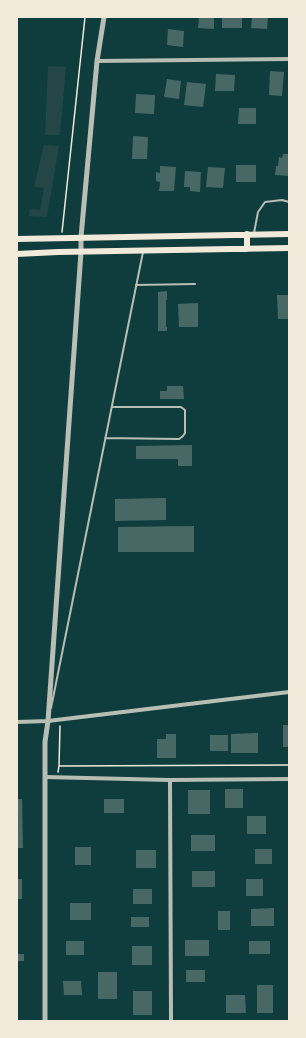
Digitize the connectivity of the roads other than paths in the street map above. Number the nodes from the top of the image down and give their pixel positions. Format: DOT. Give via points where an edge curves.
graph roads {
  1 [pos="104,17"];
  2 [pos="289,59"];
  3 [pos="97,61"];
  4 [pos="289,202"];
  5 [pos="250,234"];
  6 [pos="289,234"];
  7 [pos="81,237"];
  8 [pos="17,239"];
  9 [pos="289,248"];
  10 [pos="247,249"];
  11 [pos="143,251"];
  12 [pos="80,252"];
  13 [pos="17,254"];
  14 [pos="196,284"];
  15 [pos="136,285"];
  16 [pos="112,407"];
  17 [pos="105,438"];
  18 [pos="289,692"];
  19 [pos="48,721"];
  20 [pos="17,722"];
  21 [pos="45,777"];
  22 [pos="289,779"];
  23 [pos="170,780"];
  24 [pos="45,1021"];
  25 [pos="171,1021"];
  1 -- 3 [label="street"];
  2 -- 3 [label="street"];
  3 -- 7 [label="street"];
  4 -- 5 [label="lane" via="264,202"];
  5 -- 6 [label="main road"];
  5 -- 7 [label="main road"];
  5 -- 10 [label="main road"];
  7 -- 8 [label="main road"];
  7 -- 12 [label="street"];
  9 -- 10 [label="main road"];
  10 -- 11 [label="main road"];
  11 -- 12 [label="main road"];
  11 -- 15 [label="lane"];
  12 -- 13 [label="main road"];
  12 -- 19 [label="street"];
  14 -- 15 [label="lane"];
  15 -- 16 [label="lane"];
  16 -- 17 [label="lane"];
  16 -- 17 [label="lane" via="181,407 185,410 185,433 179,439"];
  17 -- 19 [label="lane"];
  18 -- 19 [label="street"];
  19 -- 20 [label="street"];
  19 -- 21 [label="street"];
  21 -- 23 [label="street"];
  21 -- 24 [label="street"];
  22 -- 23 [label="street"];
  23 -- 25 [label="street"];
}
